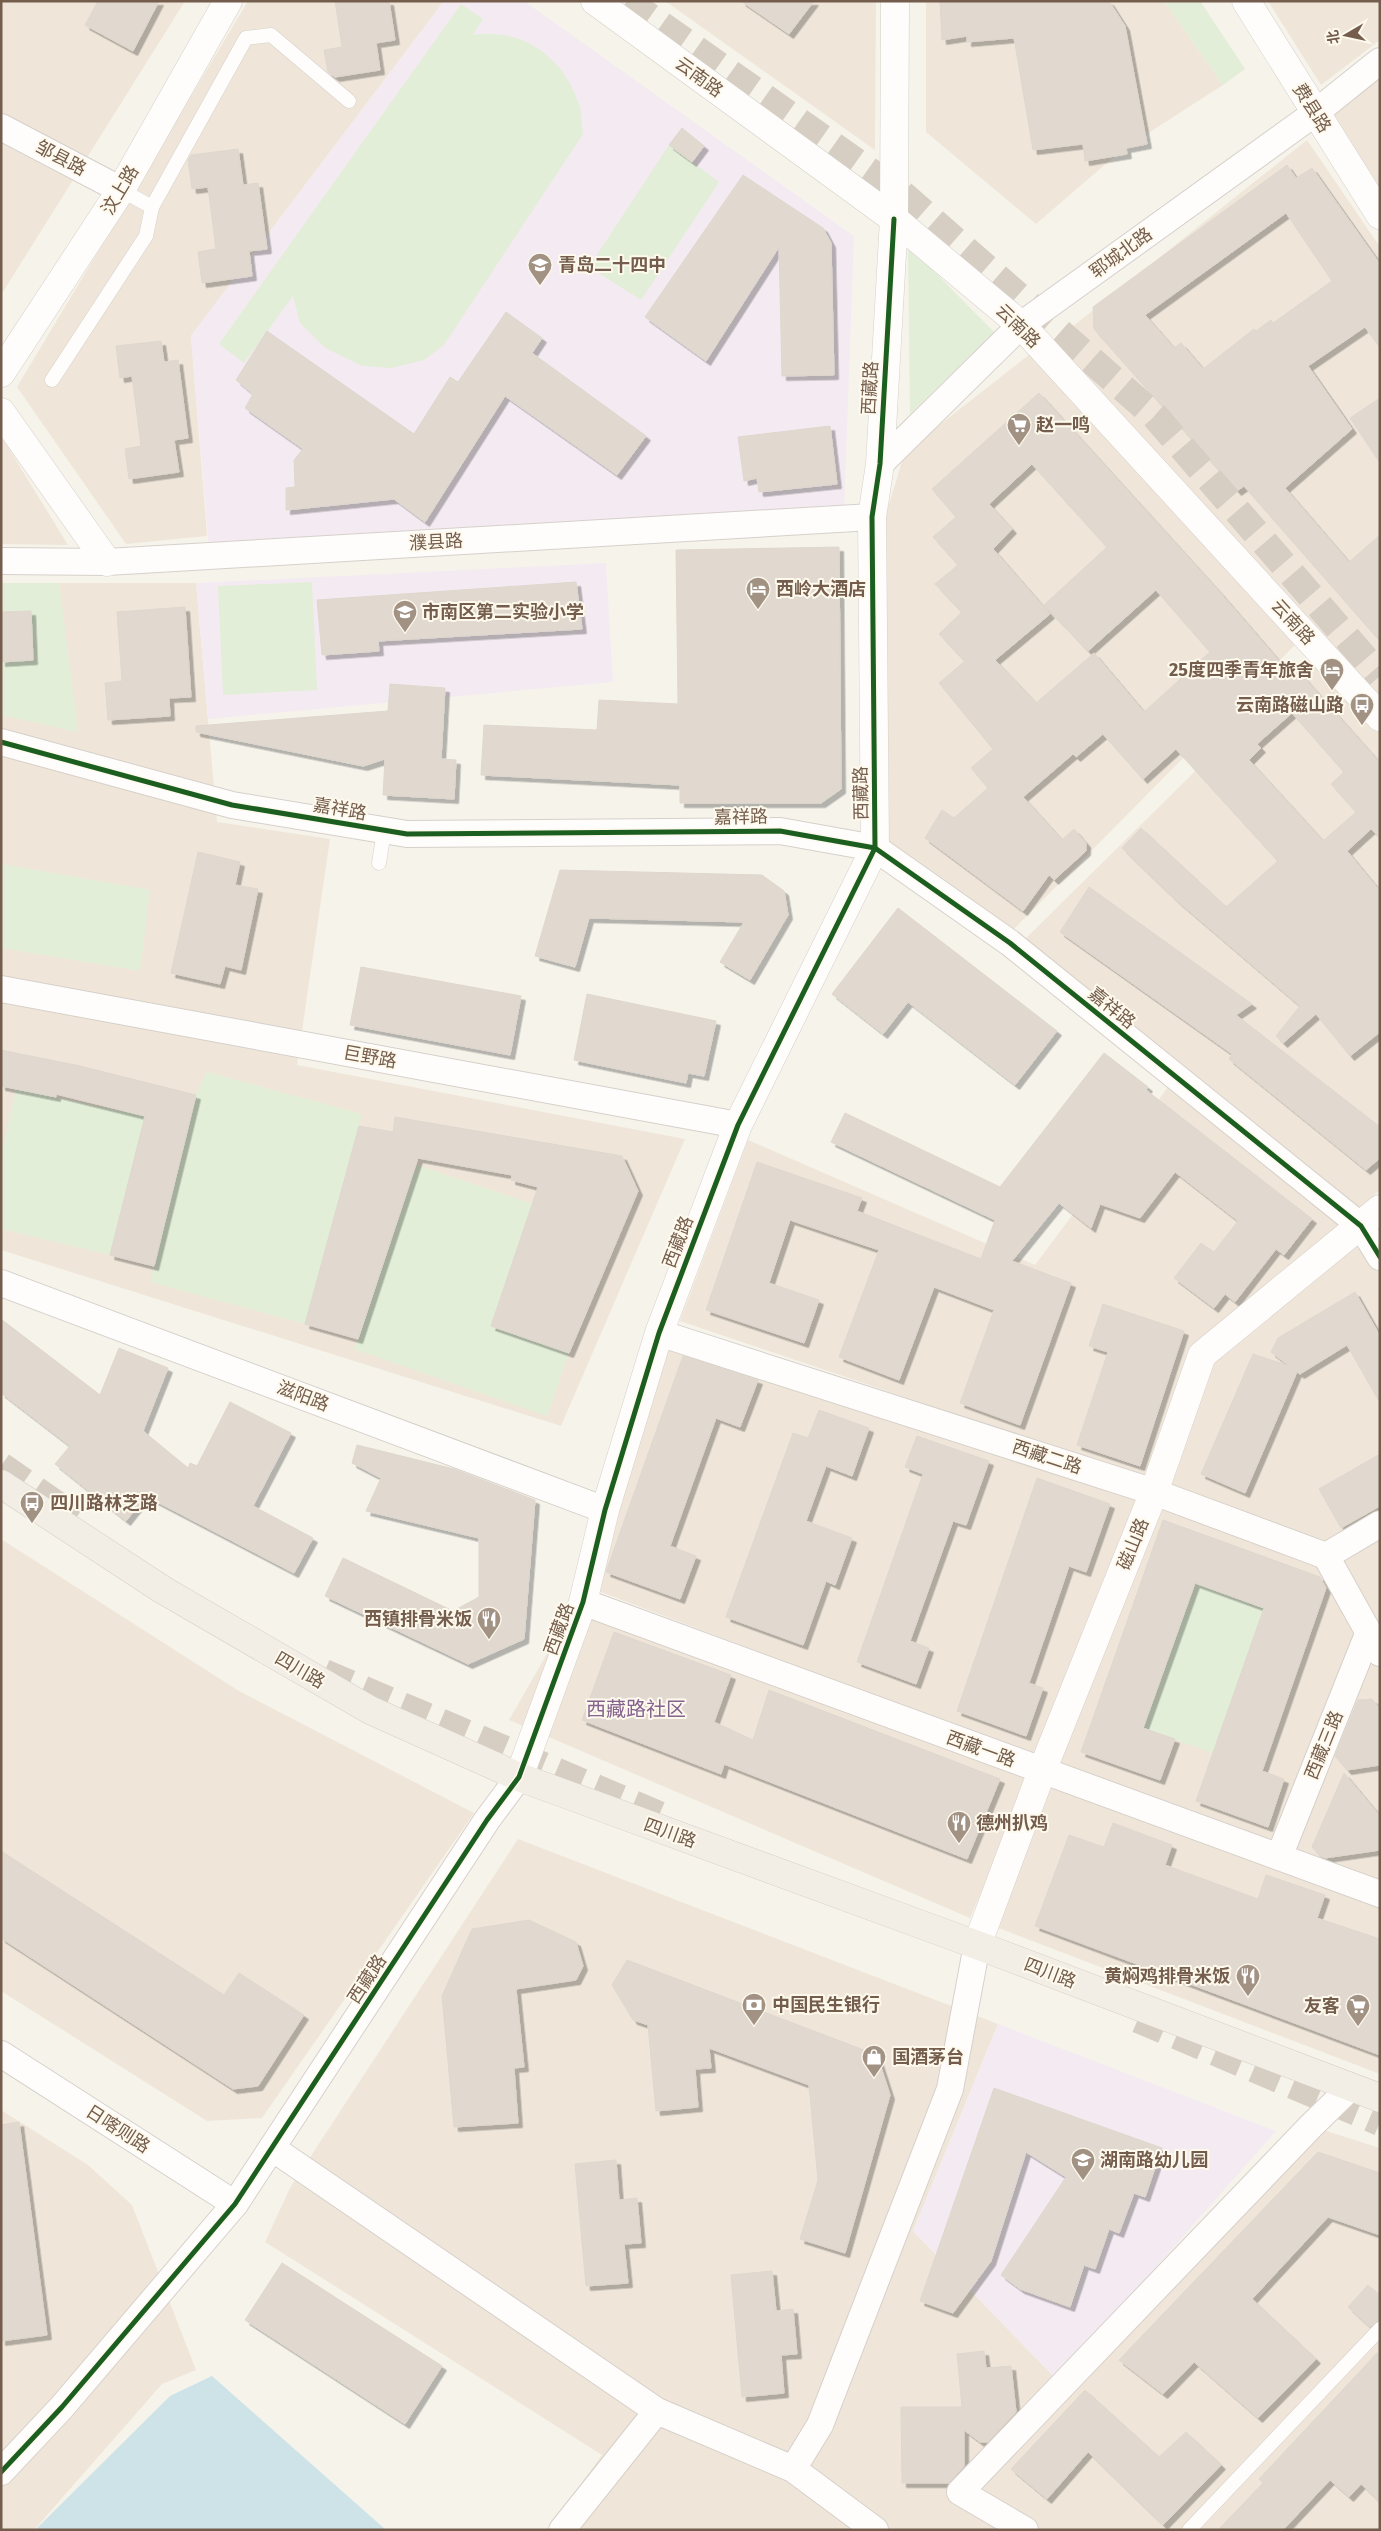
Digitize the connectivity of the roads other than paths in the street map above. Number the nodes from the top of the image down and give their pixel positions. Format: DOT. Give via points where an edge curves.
graph roads {
  1 [pos="228,1"];
  2 [pos="595,1"];
  3 [pos="895,1"];
  4 [pos="1246,1"];
  5 [pos="1380,61"];
  6 [pos="350,101"];
  7 [pos="1315,113"];
  8 [pos="1,127"];
  9 [pos="121,190"];
  10 [pos="152,207"];
  11 [pos="1380,215"];
  12 [pos="894,218"];
  13 [pos="1020,326"];
  14 [pos="1,373"];
  15 [pos="52,380"];
  16 [pos="1,412"];
  17 [pos="880,464"];
  18 [pos="872,517"];
  19 [pos="1,561"];
  20 [pos="108,562"];
  21 [pos="1380,717"];
  22 [pos="1,742"];
  23 [pos="384,831"];
  24 [pos="876,848"];
  25 [pos="379,862"];
  26 [pos="1,989"];
  27 [pos="738,1125"];
  28 [pos="1370,1217"];
  29 [pos="1380,1257"];
  30 [pos="1,1283"];
  31 [pos="659,1333"];
  32 [pos="1,1484"];
  33 [pos="1154,1492"];
  34 [pos="605,1510"];
  35 [pos="1380,1524"];
  36 [pos="1326,1556"];
  37 [pos="583,1602"];
  38 [pos="1374,1643"];
  39 [pos="1042,1771"];
  40 [pos="519,1777"];
  41 [pos="1279,1857"];
  42 [pos="1380,1894"];
  43 [pos="977,1945"];
  44 [pos="1,2054"];
  45 [pos="1351,2087"];
  46 [pos="1380,2098"];
  47 [pos="272,2148"];
  48 [pos="235,2204"];
  49 [pos="1380,2329"];
  50 [pos="657,2411"];
  51 [pos="792,2469"];
  52 [pos="1,2472"];
  53 [pos="562,2530"];
  54 [pos="875,2530"];
  55 [pos="1025,2530"];
  56 [pos="1189,2530"];
  1 -- 9 [label="street, 汶上路"];
  2 -- 12 [label="street, 云南路"];
  3 -- 12 [label="street, 西藏路"];
  4 -- 7 [label="street, 费县路"];
  5 -- 7 [label="street, 郓城北路"];
  6 -- 10 [label="lane" via="270,35 246,38"];
  7 -- 11 [label="street, 费县路"];
  7 -- 13 [label="street, 郓城北路"];
  8 -- 9 [label="street, 邹县路"];
  9 -- 10 [label="lane"];
  9 -- 14 [label="street, 汶上路"];
  10 -- 15 [label="lane" via="146,236"];
  12 -- 13 [label="street, 云南路"];
  12 -- 17 [label="street, 西藏路"];
  13 -- 17 [label="street, 郓城北路"];
  13 -- 21 [label="street, 云南路"];
  16 -- 20 [label="street"];
  17 -- 18 [label="street, 西藏路"];
  18 -- 20 [label="street, 濮县路"];
  18 -- 24 [label="street, 西藏路"];
  19 -- 20 [label="street, 濮县路"];
  22 -- 23 [label="street, 嘉祥路" via="232,805"];
  23 -- 24 [label="street, 嘉祥路" via="407,834 780,831"];
  23 -- 25 [label="lane"];
  24 -- 27 [label="street, 西藏路"];
  24 -- 28 [label="street, 嘉祥路" via="1010,943"];
  26 -- 27 [label="street, 巨野路"];
  27 -- 31 [label="street, 西藏路"];
  28 -- 29 [label="street, 嘉祥路"];
  28 -- 33 [label="street, 磁山路" via="1202,1355"];
  30 -- 34 [label="street, 滋阳路"];
  31 -- 33 [label="street, 西藏二路"];
  31 -- 34 [label="street, 西藏路"];
  32 -- 40 [label="main road, 四川路" via="163,1590 370,1710"];
  33 -- 36 [label="street, 西藏二路"];
  33 -- 39 [label="street, 磁山路"];
  34 -- 37 [label="street, 西藏路"];
  35 -- 36 [label="street"];
  36 -- 38 [label="street"];
  37 -- 39 [label="street, 西藏一路"];
  37 -- 40 [label="street, 西藏路"];
  38 -- 41 [label="street, 西藏三路"];
  39 -- 41 [label="street, 西藏一路"];
  39 -- 43 [label="street, 磁山路"];
  40 -- 43 [label="main road, 四川路"];
  40 -- 47 [label="street, 西藏路" via="487,1820"];
  41 -- 42 [label="street, 西藏一路"];
  43 -- 45 [label="main road, 四川路"];
  43 -- 51 [label="street" via="950,2090 820,2425"];
  44 -- 48 [label="street, 日喀则路"];
  45 -- 46 [label="main road, 四川路"];
  45 -- 55 [label="street" via="960,2492"];
  47 -- 48 [label="street, 西藏路"];
  47 -- 50 [label="street"];
  48 -- 52 [label="street, 西藏路" via="62,2407"];
  49 -- 56 [label="lane"];
  50 -- 51 [label="street"];
  50 -- 53 [label="street"];
  51 -- 54 [label="street"];
}
